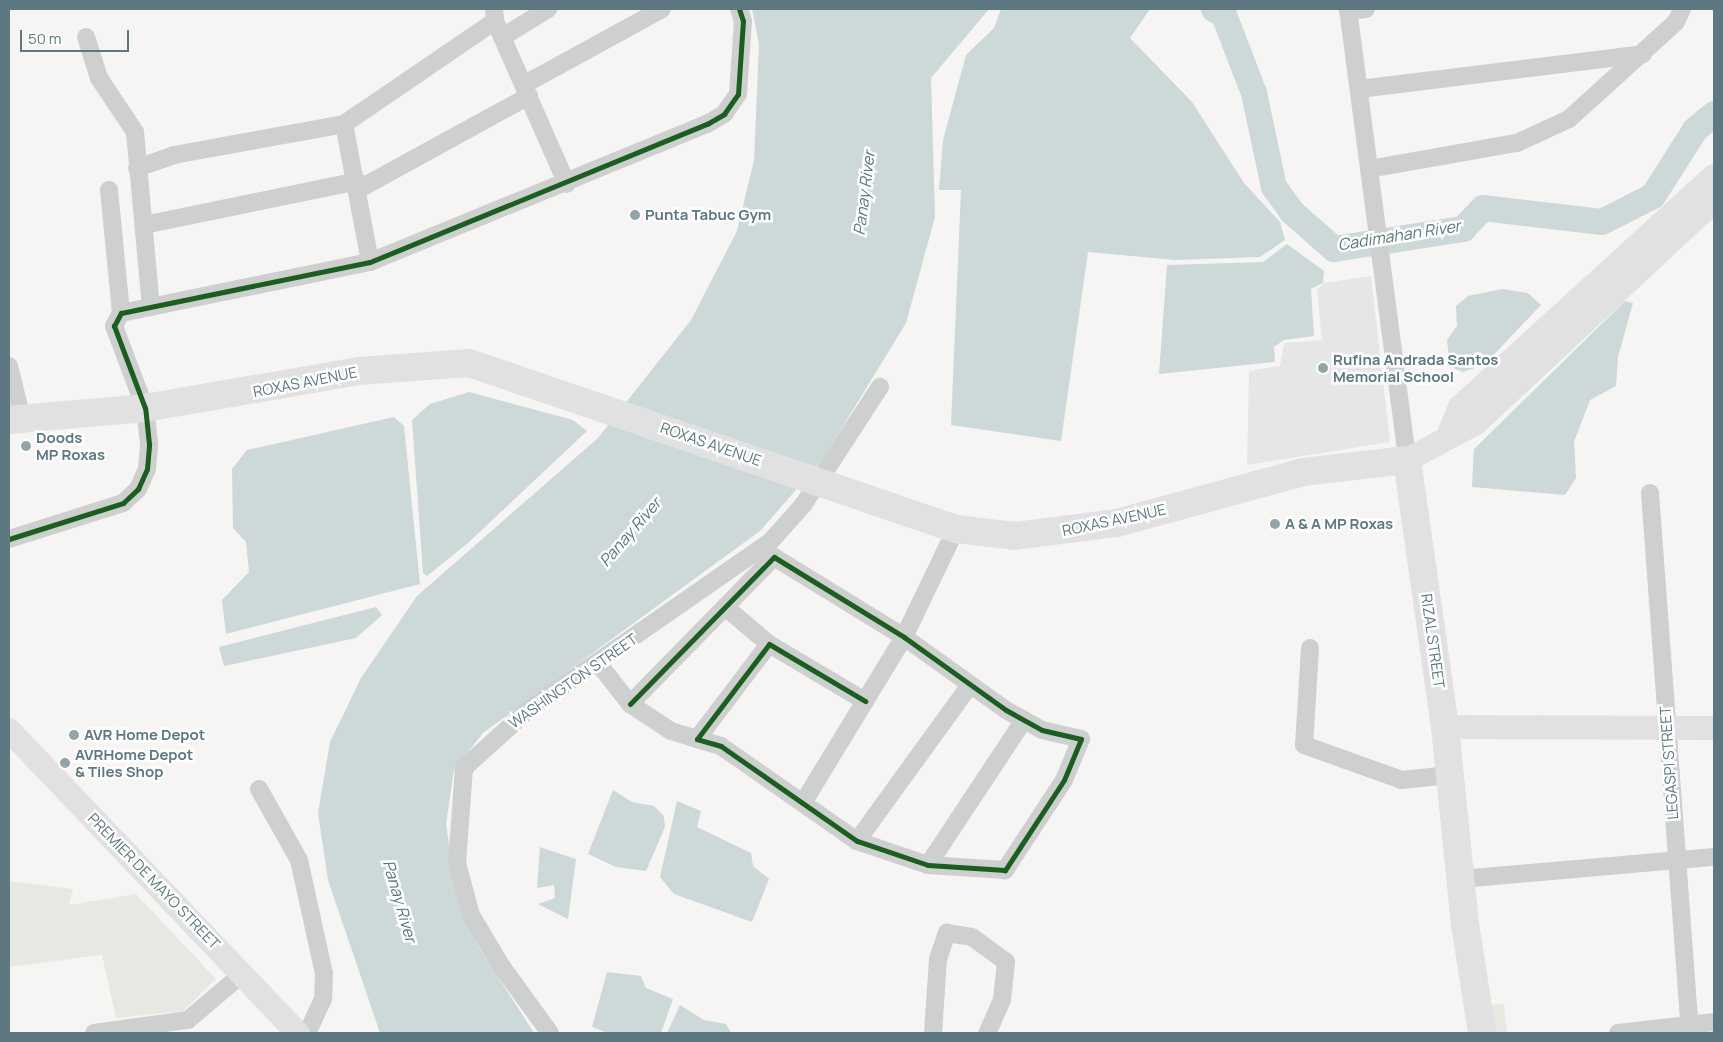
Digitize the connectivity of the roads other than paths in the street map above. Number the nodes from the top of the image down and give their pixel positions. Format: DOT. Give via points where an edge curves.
graph roads {
  1 [pos="548,9"];
  2 [pos="662,9"];
  3 [pos="739,9"];
  4 [pos="1366,9"];
  5 [pos="1682,9"];
  6 [pos="1348,10"];
  7 [pos="498,22"];
  8 [pos="86,36"];
  9 [pos="1643,54"];
  10 [pos="1359,89"];
  11 [pos="527,90"];
  12 [pos="344,124"];
  13 [pos="137,168"];
  14 [pos="1369,169"];
  15 [pos="1714,176"];
  16 [pos="567,184"];
  17 [pos="358,185"];
  18 [pos="109,190"];
  19 [pos="1714,201"];
  20 [pos="144,225"];
  21 [pos="370,262"];
  22 [pos="151,307"];
  23 [pos="121,314"];
  24 [pos="9,366"];
  25 [pos="880,387"];
  26 [pos="145,408"];
  27 [pos="15,420"];
  28 [pos="1450,434"];
  29 [pos="1407,460"];
  30 [pos="1650,492"];
  31 [pos="956,529"];
  32 [pos="9,539"];
  33 [pos="725,607"];
  34 [pos="904,637"];
  35 [pos="769,644"];
  36 [pos="1310,648"];
  37 [pos="598,663"];
  38 [pos="970,685"];
  39 [pos="865,701"];
  40 [pos="630,704"];
  41 [pos="1024,720"];
  42 [pos="1445,727"];
  43 [pos="1714,728"];
  44 [pos="9,730"];
  45 [pos="1667,730"];
  46 [pos="697,739"];
  47 [pos="1449,775"];
  48 [pos="259,789"];
  49 [pos="802,803"];
  50 [pos="857,841"];
  51 [pos="1714,857"];
  52 [pos="1674,860"];
  53 [pos="928,865"];
  54 [pos="1461,879"];
  55 [pos="242,974"];
  56 [pos="1714,1022"];
  57 [pos="1690,1030"];
  58 [pos="115,1032"];
  59 [pos="94,1033"];
  60 [pos="298,1033"];
  61 [pos="307,1033"];
  62 [pos="550,1033"];
  63 [pos="933,1033"];
  64 [pos="987,1033"];
  65 [pos="1482,1033"];
  66 [pos="1618,1033"];
  1 -- 7 [label="street"];
  2 -- 11 [label="street"];
  3 -- 16 [label="street" via="743,22 738,94 724,114"];
  4 -- 6 [label="street"];
  5 -- 9 [label="street" via="1676,22"];
  6 -- 10 [label="street, RIZAL STREET"];
  7 -- 11 [label="street"];
  7 -- 12 [label="street"];
  8 -- 13 [label="street" via="99,78 135,132"];
  9 -- 10 [label="street"];
  9 -- 14 [label="street" via="1570,119 1518,143"];
  10 -- 14 [label="street, RIZAL STREET"];
  11 -- 16 [label="street"];
  11 -- 17 [label="street"];
  12 -- 13 [label="street" via="174,155"];
  12 -- 17 [label="street"];
  13 -- 20 [label="street"];
  14 -- 29 [label="street, RIZAL STREET" via="1376,250"];
  15 -- 28 [label="street" via="1460,407"];
  16 -- 21 [label="street"];
  17 -- 20 [label="street"];
  17 -- 21 [label="street"];
  18 -- 23 [label="street"];
  19 -- 28 [label="street" via="1476,423"];
  20 -- 22 [label="street"];
  21 -- 22 [label="street"];
  22 -- 23 [label="street"];
  23 -- 26 [label="street" via="114,326"];
  24 -- 27 [label="street"];
  25 -- 37 [label="street, WASHINGTON STREET" via="803,505 770,542"];
  26 -- 27 [label="main road, ROXAS AVENUE"];
  26 -- 31 [label="main road, ROXAS AVENUE" via="359,371 469,363 507,372"];
  26 -- 32 [label="street" via="147,469 138,489 122,502"];
  28 -- 29 [label="street" via="1430,451"];
  29 -- 31 [label="main road, ROXAS AVENUE" via="1303,472 1117,523 1066,532 1014,536"];
  29 -- 42 [label="main road, RIZAL STREET"];
  30 -- 45 [label="street, LEGASPI STREET"];
  31 -- 34 [label="street" via="925,585"];
  33 -- 34 [label="street" via="774,557"];
  33 -- 35 [label="street"];
  33 -- 40 [label="street"];
  34 -- 38 [label="street"];
  34 -- 39 [label="street"];
  35 -- 39 [label="street"];
  35 -- 46 [label="street"];
  36 -- 47 [label="street" via="1304,744 1402,780"];
  37 -- 40 [label="street"];
  37 -- 62 [label="street, WASHINGTON STREET" via="528,710 481,750 464,768 460,796 457,863 472,915 502,968"];
  38 -- 41 [label="street"];
  38 -- 50 [label="street"];
  39 -- 49 [label="street"];
  40 -- 46 [label="street" via="671,732"];
  41 -- 53 [label="street"];
  41 -- 53 [label="street" via="1081,739 1064,780 1005,870"];
  42 -- 45 [label="street"];
  42 -- 47 [label="main road, RIZAL STREET"];
  43 -- 45 [label="street"];
  44 -- 55 [label="street, PREMIER DE MAYO STREET"];
  45 -- 52 [label="street, LEGASPI STREET"];
  46 -- 49 [label="street" via="721,746"];
  47 -- 54 [label="main road, RIZAL STREET"];
  48 -- 61 [label="street" via="298,860 324,974 323,999"];
  49 -- 50 [label="street"];
  50 -- 53 [label="street"];
  51 -- 52 [label="street"];
  52 -- 54 [label="street"];
  52 -- 57 [label="street, LEGASPI STREET"];
  54 -- 65 [label="main road, RIZAL STREET"];
  55 -- 58 [label="street" via="188,1020"];
  55 -- 60 [label="street, PREMIER DE MAYO STREET"];
  56 -- 57 [label="street"];
  57 -- 66 [label="street"];
  58 -- 59 [label="street"];
  63 -- 64 [label="street" via="938,959 947,933 972,937 1006,962 1002,1000"];
}
